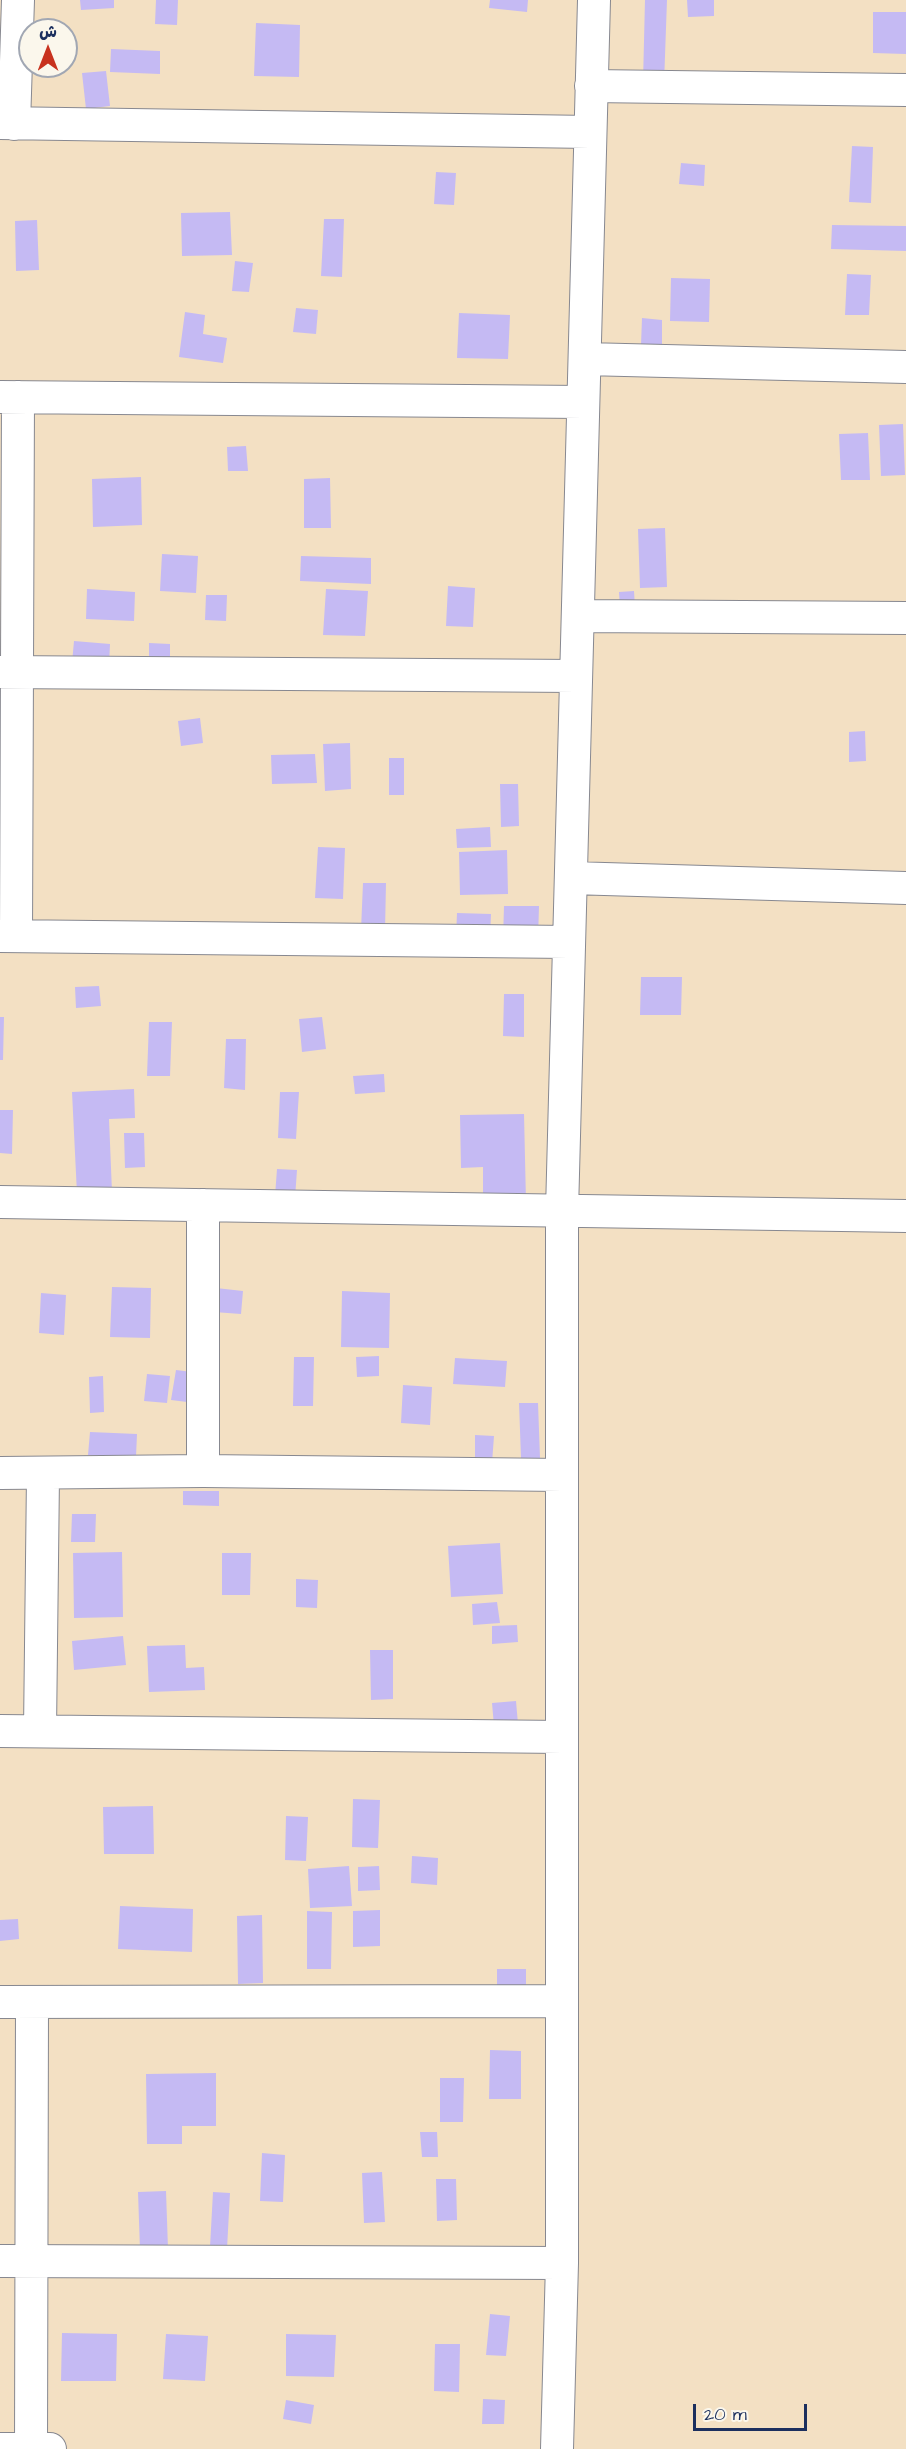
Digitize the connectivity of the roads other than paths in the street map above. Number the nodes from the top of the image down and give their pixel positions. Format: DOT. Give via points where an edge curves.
graph roads {
  1 [pos="18,0"];
  2 [pos="594,0"];
  3 [pos="591,86"];
  4 [pos="906,90"];
  5 [pos="7,124"];
  6 [pos="590,132"];
  7 [pos="585,359"];
  8 [pos="906,367"];
  9 [pos="9,397"];
  10 [pos="584,402"];
  11 [pos="578,615"];
  12 [pos="906,618"];
  13 [pos="8,672"];
  14 [pos="576,676"];
  15 [pos="571,878"];
  16 [pos="906,888"];
  17 [pos="8,936"];
  18 [pos="569,942"];
  19 [pos="0,1202"];
  20 [pos="203,1205"];
  21 [pos="562,1211"];
  22 [pos="906,1216"];
  23 [pos="203,1471"];
  24 [pos="0,1473"];
  25 [pos="43,1475"];
  26 [pos="562,1475"];
  27 [pos="0,1731"];
  28 [pos="40,1731"];
  29 [pos="562,1737"];
  30 [pos="562,2001"];
  31 [pos="0,2002"];
  32 [pos="32,2003"];
  33 [pos="0,2261"];
  34 [pos="31,2261"];
  35 [pos="562,2263"];
  36 [pos="31,2448"];
  37 [pos="0,2449"];
  38 [pos="51,2449"];
  39 [pos="557,2449"];
  1 -- 5 [label="street"];
  2 -- 3 [label="street"];
  3 -- 4 [label="street"];
  3 -- 6 [label="street"];
  5 -- 6 [label="street"];
  6 -- 7 [label="street"];
  7 -- 8 [label="street"];
  7 -- 10 [label="street"];
  9 -- 10 [label="street"];
  9 -- 13 [label="street"];
  10 -- 11 [label="street"];
  11 -- 12 [label="street"];
  11 -- 14 [label="street"];
  13 -- 14 [label="street"];
  13 -- 17 [label="street"];
  14 -- 15 [label="street"];
  15 -- 16 [label="street"];
  15 -- 18 [label="street"];
  17 -- 18 [label="street"];
  18 -- 21 [label="street"];
  19 -- 20 [label="street"];
  20 -- 21 [label="street"];
  20 -- 23 [label="street"];
  21 -- 22 [label="street"];
  21 -- 26 [label="street"];
  23 -- 25 [label="street"];
  23 -- 26 [label="street"];
  24 -- 25 [label="street"];
  25 -- 28 [label="street"];
  26 -- 29 [label="street"];
  27 -- 28 [label="street"];
  28 -- 29 [label="street"];
  29 -- 30 [label="street"];
  30 -- 32 [label="street"];
  30 -- 35 [label="street"];
  31 -- 32 [label="street"];
  32 -- 34 [label="street"];
  33 -- 34 [label="street"];
  34 -- 35 [label="street"];
  34 -- 36 [label="street"];
  35 -- 39 [label="street"];
  36 -- 37 [label="street"];
  36 -- 38 [label="street"];
}
